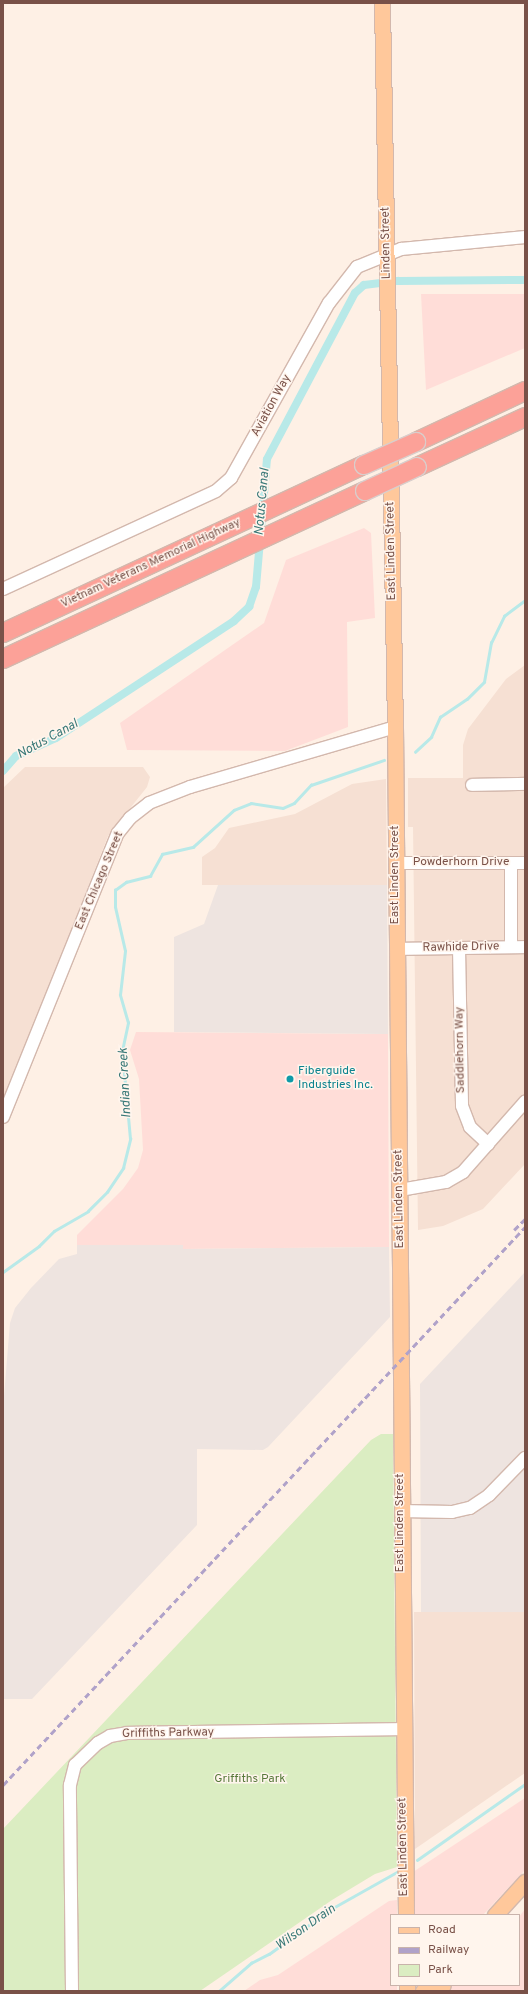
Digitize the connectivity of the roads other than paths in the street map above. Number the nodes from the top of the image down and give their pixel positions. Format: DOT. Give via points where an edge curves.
graph roads {
  1 [pos="382,3"];
  2 [pos="525,237"];
  3 [pos="388,254"];
  4 [pos="525,391"];
  5 [pos="525,418"];
  6 [pos="391,482"];
  7 [pos="3,589"];
  8 [pos="3,633"];
  9 [pos="3,659"];
  10 [pos="395,727"];
  11 [pos="525,784"];
  12 [pos="472,785"];
  13 [pos="525,862"];
  14 [pos="396,863"];
  15 [pos="511,863"];
  16 [pos="525,946"];
  17 [pos="511,947"];
  18 [pos="459,948"];
  19 [pos="397,949"];
  20 [pos="525,1102"];
  21 [pos="3,1117"];
  22 [pos="488,1144"];
  23 [pos="400,1190"];
  24 [pos="525,1458"];
  25 [pos="401,1511"];
  26 [pos="402,1729"];
  27 [pos="525,1882"];
  28 [pos="525,1897"];
  29 [pos="406,1914"];
  30 [pos="496,1914"];
  31 [pos="509,1914"];
  32 [pos="72,1991"];
  1 -- 3 [label="main road, Linden Street"];
  2 -- 3 [label="street, Aviation Way" via="401,249"];
  3 -- 6 [label="main road, Linden Street"];
  3 -- 7 [label="street, Aviation Way" via="357,267 337,289 231,478 216,491"];
  4 -- 8 [label="highway, Vietnam Veterans Memorial Highway, bridge"];
  5 -- 9 [label="highway, Vietnam Veterans Memorial Highway, bridge"];
  6 -- 10 [label="main road, East Linden Street"];
  10 -- 14 [label="main road, East Linden Street"];
  10 -- 21 [label="street, East Chicago Street" via="190,787 149,803 130,818 117,836"];
  11 -- 12 [label="street"];
  13 -- 15 [label="street, Powderhorn Drive"];
  14 -- 15 [label="street, Powderhorn Drive"];
  14 -- 19 [label="main road, East Linden Street"];
  15 -- 17 [label="street"];
  16 -- 17 [label="street, Rawhide Drive"];
  17 -- 18 [label="street, Rawhide Drive"];
  18 -- 19 [label="street, Rawhide Drive"];
  18 -- 22 [label="street, Saddlehorn Way" via="462,1106 470,1127"];
  19 -- 23 [label="main road, East Linden Street"];
  20 -- 22 [label="street"];
  22 -- 23 [label="street" via="463,1172 446,1182"];
  23 -- 25 [label="main road, East Linden Street"];
  24 -- 25 [label="street" via="489,1495 470,1508 452,1512"];
  25 -- 26 [label="main road, East Linden Street"];
  26 -- 29 [label="main road, East Linden Street"];
  26 -- 32 [label="street, Griffiths Parkway" via="127,1733 110,1736 98,1743 75,1765 70,1785"];
  27 -- 30 [label="main road"];
  28 -- 31 [label="main road"];
}
